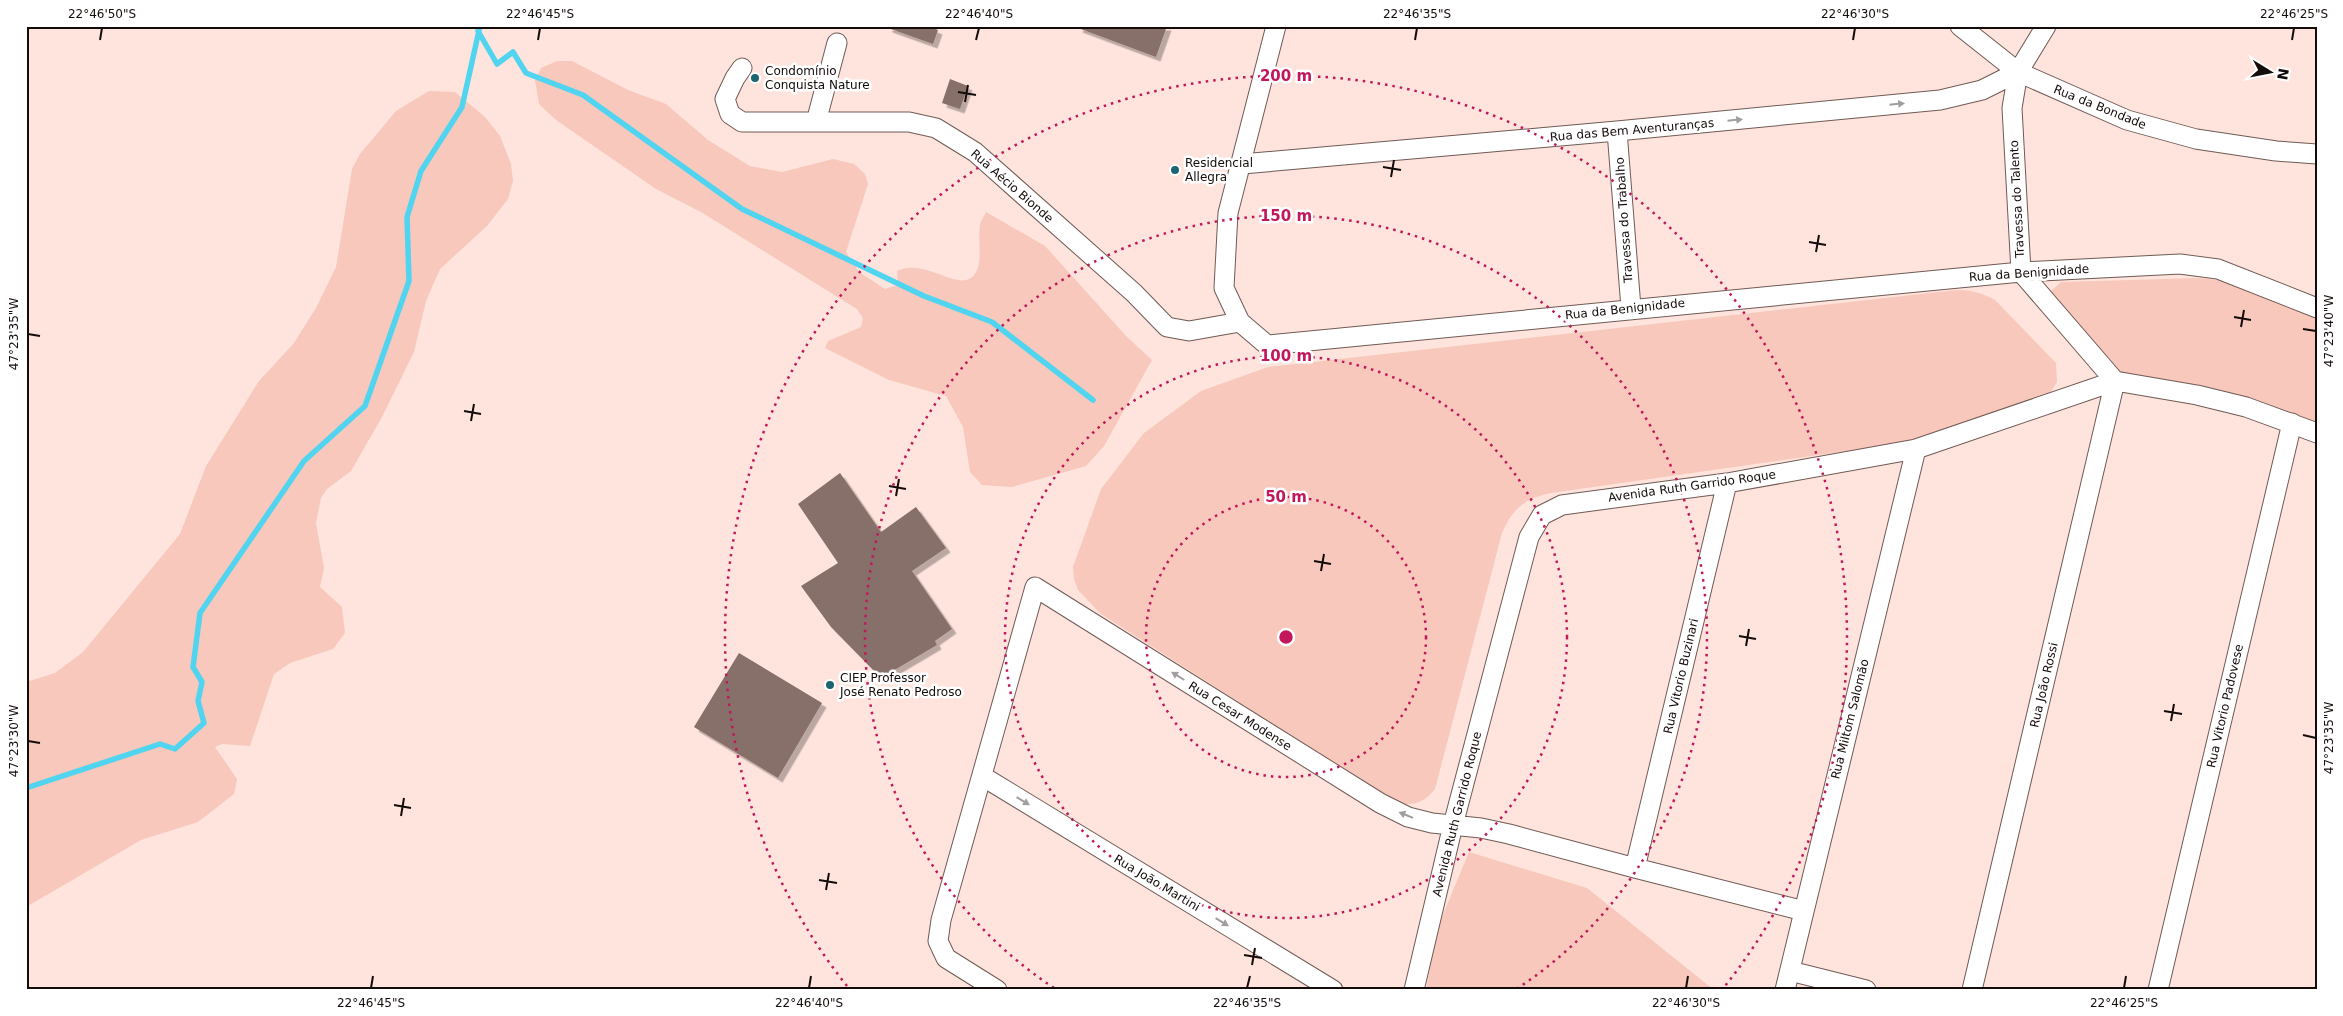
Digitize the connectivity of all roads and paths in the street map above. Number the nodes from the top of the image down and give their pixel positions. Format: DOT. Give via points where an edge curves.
graph roads {
  1 [pos="1276,26"];
  2 [pos="1960,26"];
  3 [pos="2046,26"];
  4 [pos="837,43"];
  5 [pos="2018,72"];
  6 [pos="739,73"];
  7 [pos="816,122"];
  8 [pos="1617,132"];
  9 [pos="2317,154"];
  10 [pos="1242,164"];
  11 [pos="2021,272"];
  12 [pos="1631,308"];
  13 [pos="2317,308"];
  14 [pos="1240,322"];
  15 [pos="2115,381"];
  16 [pos="2292,423"];
  17 [pos="2317,433"];
  18 [pos="1916,449"];
  19 [pos="1727,483"];
  20 [pos="982,776"];
  21 [pos="1453,825"];
  22 [pos="1635,868"];
  23 [pos="1804,911"];
  24 [pos="1790,971"];
  25 [pos="997,990"];
  26 [pos="1333,990"];
  27 [pos="1414,990"];
  28 [pos="1786,990"];
  29 [pos="1866,990"];
  30 [pos="1972,990"];
  31 [pos="2158,990"];
  1 -- 10 [label="street, Rua da Benignidade"];
  2 -- 5 [label="street, Rua da Bondade"];
  3 -- 5 [label="street"];
  4 -- 7 [label="street"];
  8 -- 5 [label="street, Rua das Bem Aventuranças, one-way" via="1940,100 1982,90"];
  5 -- 9 [label="street, Rua da Bondade" via="2128,120 2196,139"];
  5 -- 11 [label="street, Travessa do Talento" via="2012,108"];
  6 -- 7 [label="street, Rua Aécio Bionde" via="725,99 730,114 742,122"];
  7 -- 14 [label="street, Rua Aécio Bionde" via="909,122 936,128 975,152 1134,293 1167,327 1190,331"];
  8 -- 10 [label="street, Rua das Bem Aventuranças"];
  8 -- 12 [label="street, Travessa do Trabalho"];
  10 -- 14 [label="street, Rua da Benignidade" via="1228,213 1224,288"];
  11 -- 12 [label="street, Rua da Benignidade"];
  11 -- 13 [label="street, Rua da Benignidade" via="2180,264 2218,269"];
  11 -- 15 [label="street, Travessa do Talento"];
  12 -- 14 [label="street, Rua da Benignidade" via="1267,345"];
  15 -- 16 [label="street, Avenida Ruth Garrido Roque" via="2197,395"];
  15 -- 18 [label="street, Avenida Ruth Garrido Roque"];
  15 -- 30 [label="street, Rua João Rossi"];
  16 -- 17 [label="street, Avenida Ruth Garrido Roque"];
  16 -- 31 [label="street, Rua Vitorio Padovese"];
  18 -- 19 [label="street, Avenida Ruth Garrido Roque"];
  18 -- 23 [label="street, Rua Miltom Salomão"];
  19 -- 21 [label="street, Avenida Ruth Garrido Roque" via="1562,505 1542,515 1529,537"];
  19 -- 22 [label="street, Rua Vitorio Buzinari"];
  21 -- 20 [label="street, Rua Cesar Modense, one-way" via="1408,817 1380,803 1036,587"];
  20 -- 25 [label="street" via="941,920 938,941 946,958"];
  20 -- 26 [label="street, Rua João Martini, one-way"];
  21 -- 22 [label="street, Rua Cesar Modense" via="1509,834"];
  21 -- 27 [label="street, Avenida Ruth Garrido Roque"];
  22 -- 23 [label="street, Rua Cesar Modense"];
  23 -- 24 [label="street, Rua Miltom Salomão"];
  24 -- 28 [label="street, Rua Miltom Salomão"];
  24 -- 29 [label="street"];
}
